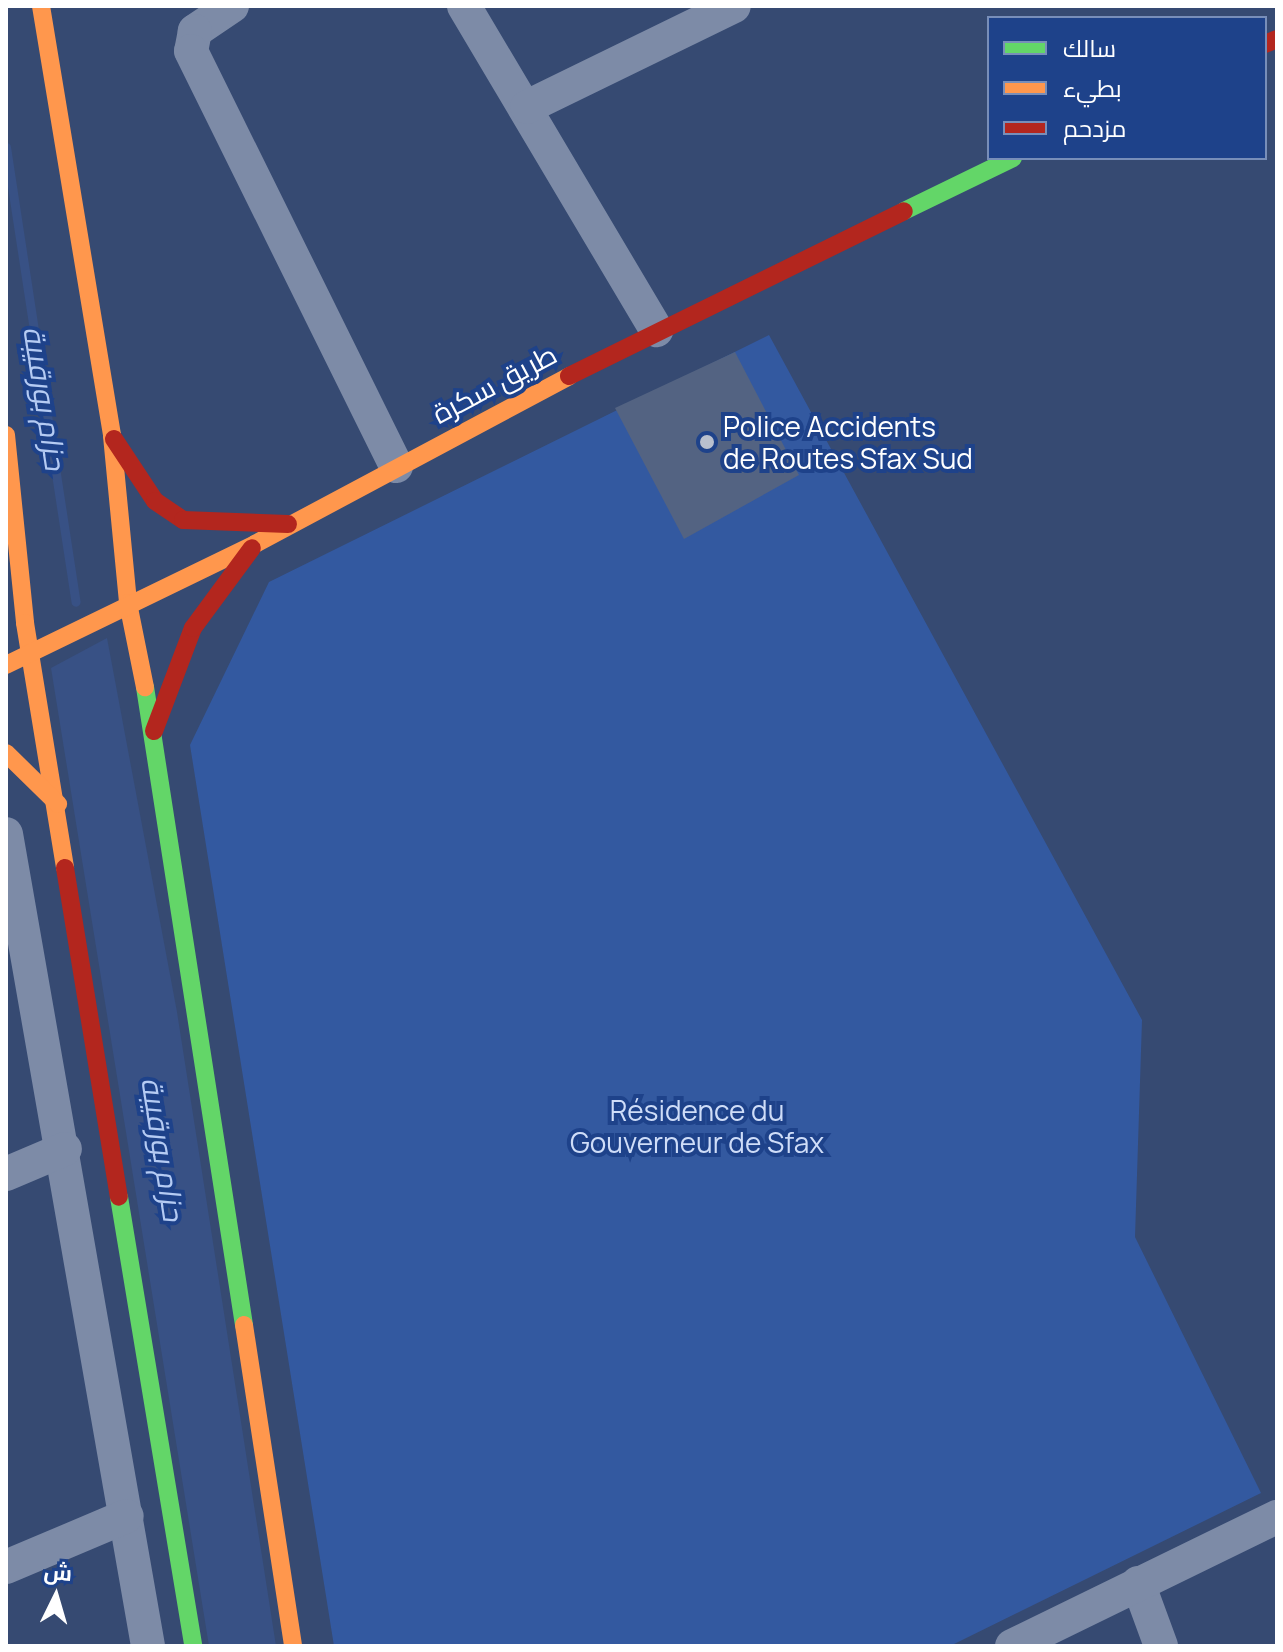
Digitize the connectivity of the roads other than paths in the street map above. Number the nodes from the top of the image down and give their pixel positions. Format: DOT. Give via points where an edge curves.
graph roads {
  1 [pos="41,6"];
  2 [pos="232,6"];
  3 [pos="464,6"];
  4 [pos="734,6"];
  5 [pos="527,107"];
  6 [pos="1009,160"];
  7 [pos="656,330"];
  8 [pos="6,435"];
  9 [pos="112,436"];
  10 [pos="396,466"];
  11 [pos="16,498"];
  12 [pos="288,524"];
  13 [pos="255,544"];
  14 [pos="6,554"];
  15 [pos="128,603"];
  16 [pos="31,653"];
  17 [pos="6,665"];
  18 [pos="154,731"];
  19 [pos="6,753"];
  20 [pos="58,804"];
  21 [pos="6,834"];
  22 [pos="65,1149"];
  23 [pos="6,1174"];
  24 [pos="127,1516"];
  25 [pos="1277,1517"];
  26 [pos="6,1567"];
  27 [pos="1138,1583"];
  28 [pos="148,1646"];
  29 [pos="193,1646"];
  30 [pos="293,1646"];
  31 [pos="1012,1646"];
  32 [pos="1161,1646"];
  1 -- 9 [label="main road"];
  2 -- 10 [label="street" via="195,31 191,51"];
  3 -- 5 [label="street"];
  4 -- 5 [label="street"];
  5 -- 7 [label="street"];
  6 -- 7 [label="main road, طريق سكرة"];
  7 -- 10 [label="main road, طريق سكرة"];
  8 -- 11 [label="main road"];
  9 -- 12 [label="main road" via="170,513 216,526"];
  9 -- 15 [label="main road"];
  10 -- 12 [label="main road, طريق سكرة"];
  11 -- 14 [label="main road"];
  11 -- 16 [label="main road"];
  12 -- 13 [label="main road, طريق سكرة"];
  13 -- 15 [label="main road, طريق سكرة"];
  13 -- 18 [label="main road" via="193,628"];
  15 -- 16 [label="main road, طريق سكرة"];
  15 -- 18 [label="main road"];
  16 -- 17 [label="main road, طريق سكرة"];
  16 -- 20 [label="main road"];
  18 -- 30 [label="main road"];
  19 -- 20 [label="main road"];
  20 -- 29 [label="main road"];
  21 -- 22 [label="street"];
  22 -- 23 [label="street"];
  22 -- 24 [label="street"];
  24 -- 26 [label="street"];
  24 -- 28 [label="street"];
  25 -- 27 [label="street"];
  27 -- 31 [label="street"];
  27 -- 32 [label="street"];
}
